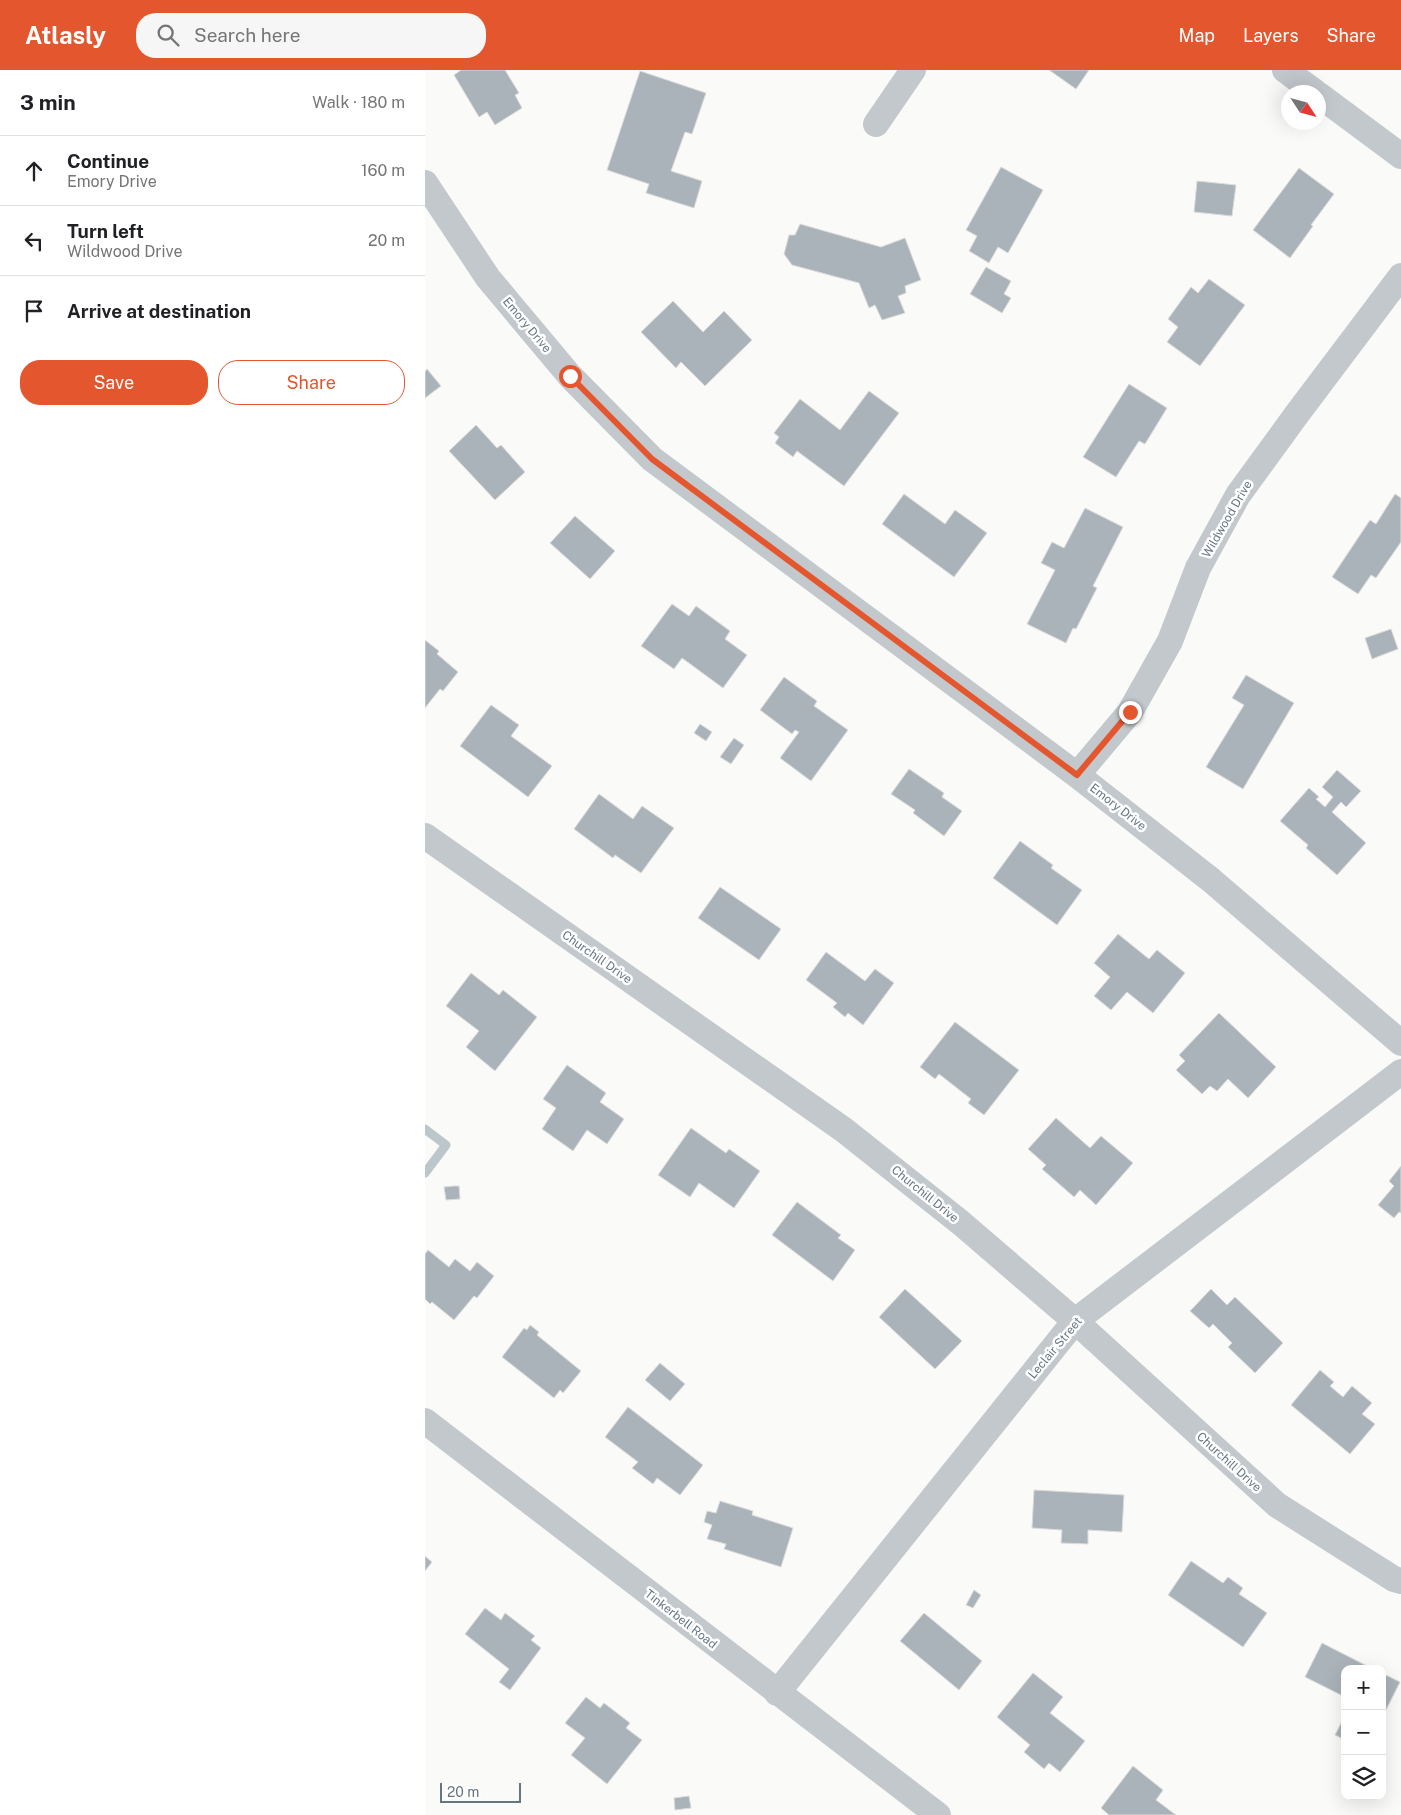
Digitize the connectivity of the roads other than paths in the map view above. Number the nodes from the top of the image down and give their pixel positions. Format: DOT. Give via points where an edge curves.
graph roads {
  1 [pos="913,70"];
  2 [pos="1285,70"];
  3 [pos="1305,85"];
  4 [pos="1326,100"];
  5 [pos="876,124"];
  6 [pos="1401,156"];
  7 [pos="425,183"];
  8 [pos="1401,276"];
  9 [pos="1077,775"];
  10 [pos="425,836"];
  11 [pos="1401,1043"];
  12 [pos="1401,1072"];
  13 [pos="1075,1321"];
  14 [pos="425,1421"];
  15 [pos="1401,1581"];
  16 [pos="777,1693"];
  17 [pos="938,1815"];
  1 -- 5 [label="street"];
  2 -- 3 [label="street"];
  4 -- 6 [label="street"];
  7 -- 9 [label="street, Emory Drive" via="487,278 570,376 652,459"];
  8 -- 9 [label="street, Wildwood Drive" via="1238,495 1198,568 1170,641 1130,712"];
  9 -- 11 [label="street, Emory Drive" via="1211,880"];
  10 -- 13 [label="street, Churchill Drive" via="844,1130"];
  12 -- 13 [label="street, Leclair Street"];
  13 -- 15 [label="street, Churchill Drive" via="1277,1505"];
  13 -- 16 [label="street, Leclair Street"];
  14 -- 16 [label="street, Tinkerbell Road"];
  16 -- 17 [label="street, Tinkerbell Road"];
}
